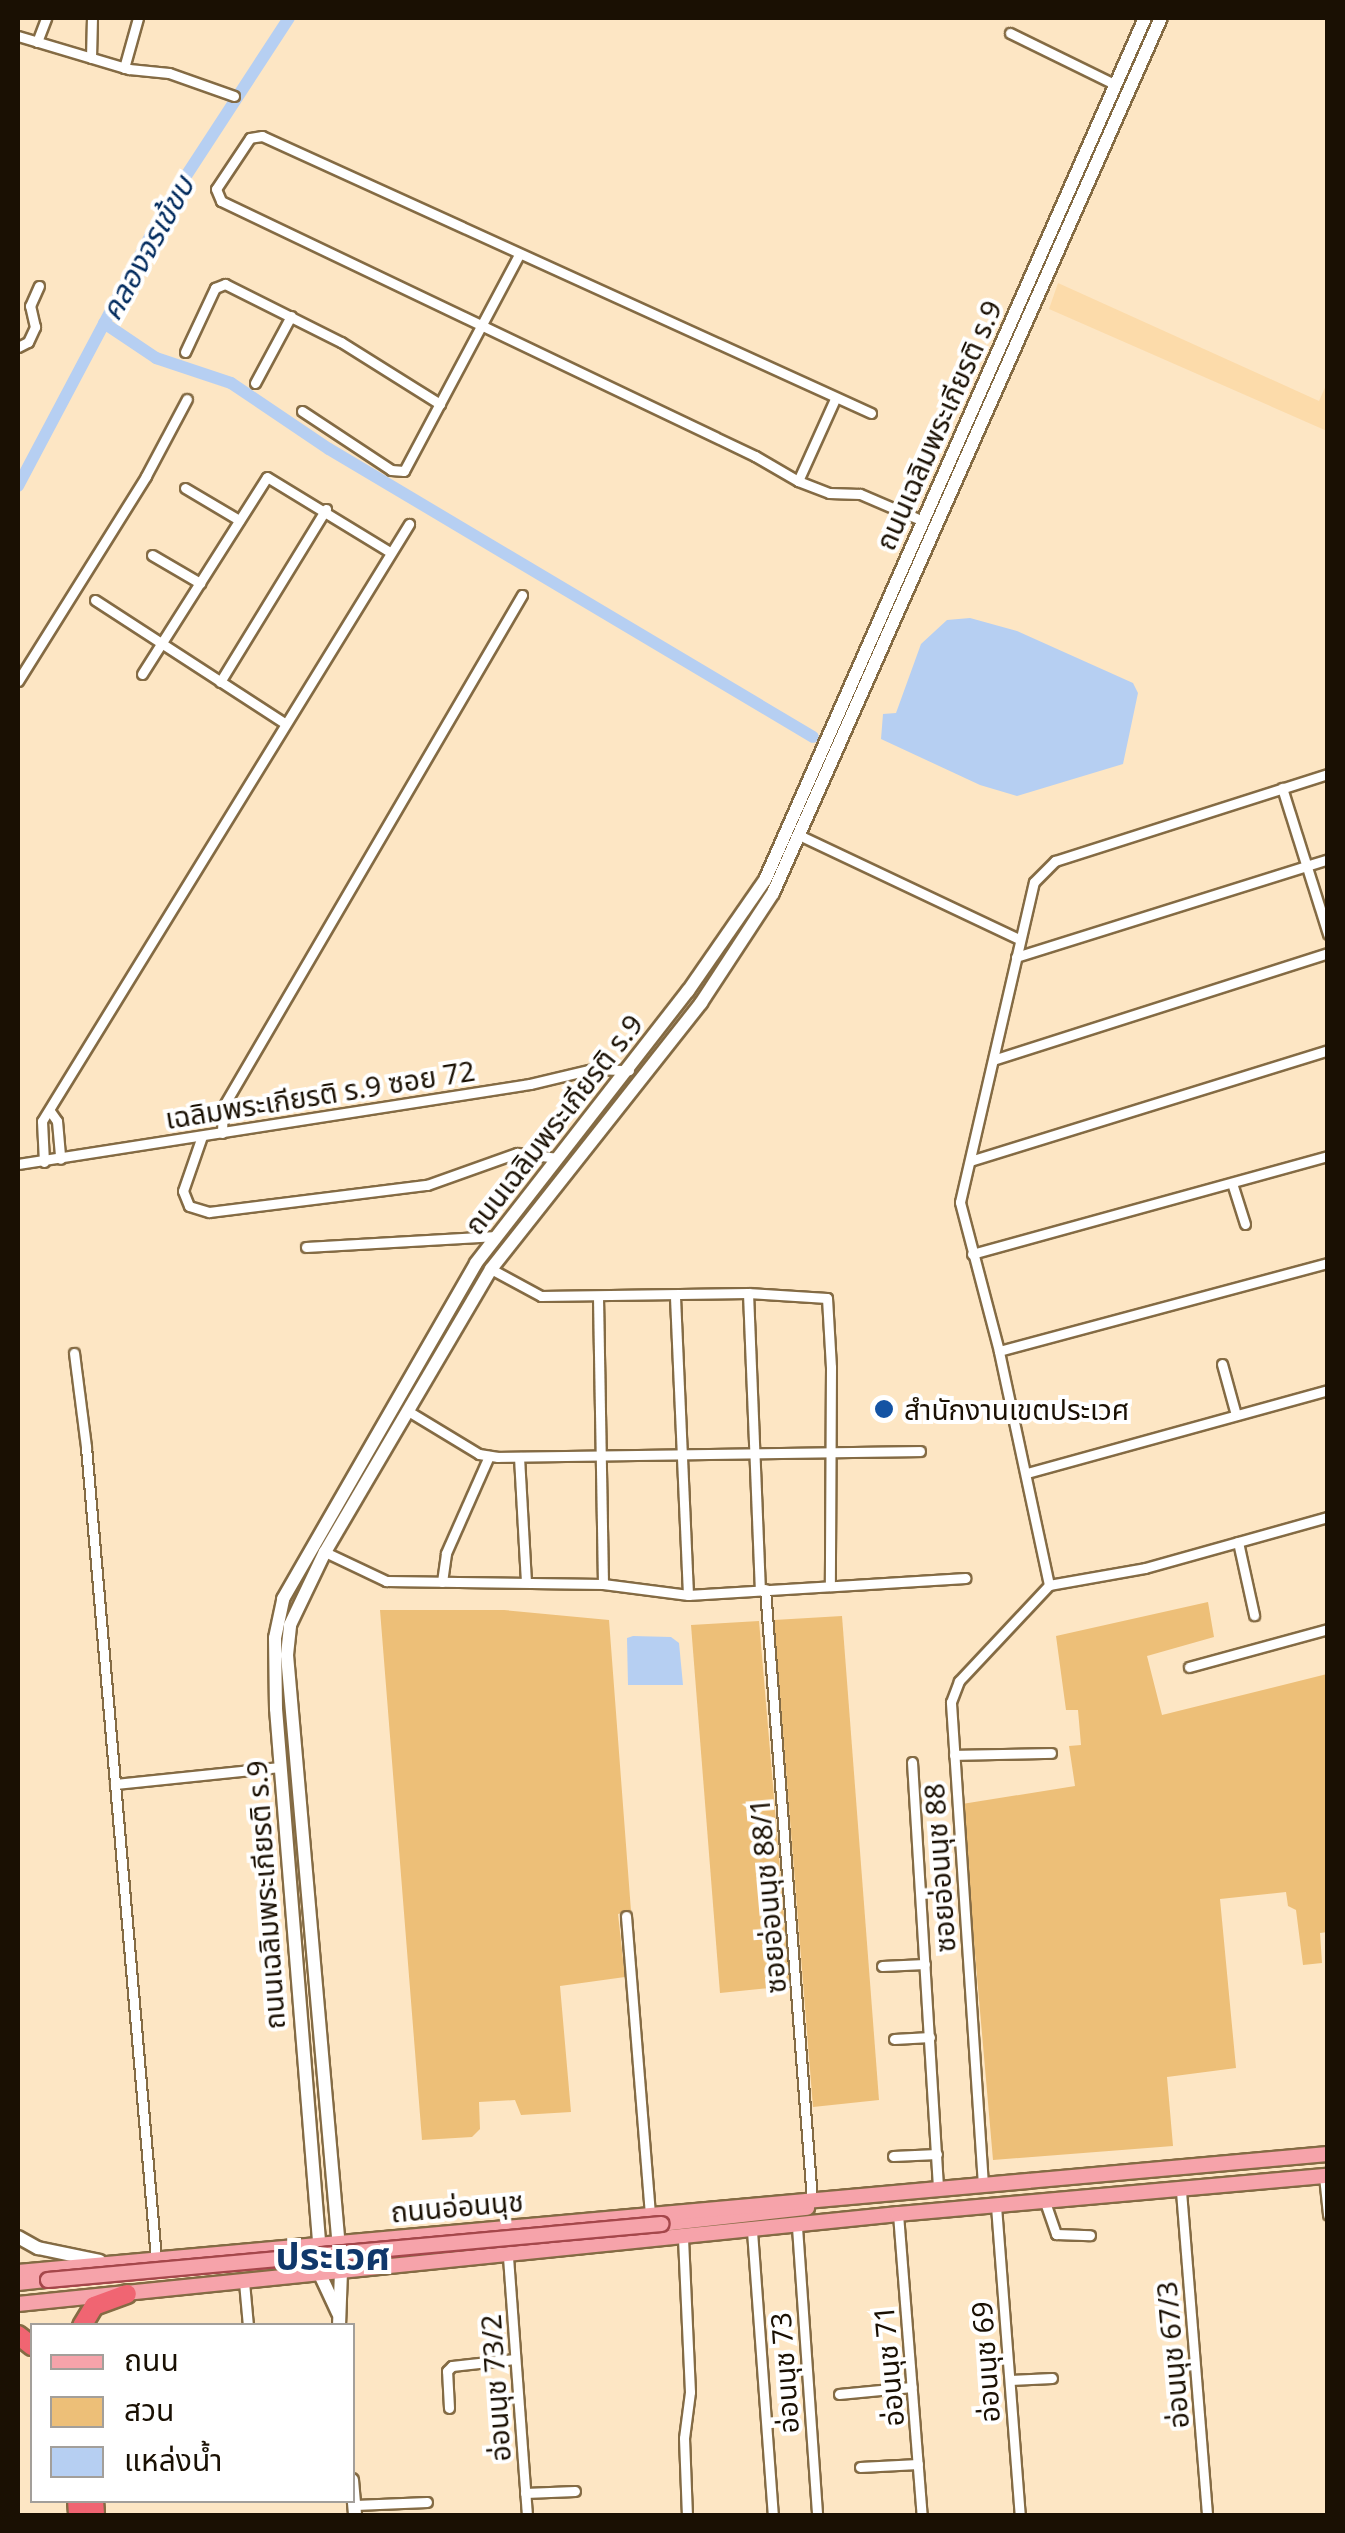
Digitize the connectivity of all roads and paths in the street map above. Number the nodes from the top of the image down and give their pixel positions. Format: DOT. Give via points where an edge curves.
graph roads {
  1 [pos="46,18"];
  2 [pos="92,18"];
  3 [pos="138,18"];
  4 [pos="1144,18"];
  5 [pos="1160,18"];
  6 [pos="1010,33"];
  7 [pos="18,36"];
  8 [pos="38,42"];
  9 [pos="91,58"];
  10 [pos="124,68"];
  11 [pos="1114,84"];
  12 [pos="234,96"];
  13 [pos="518,254"];
  14 [pos="39,286"];
  15 [pos="30,306"];
  16 [pos="18,308"];
  17 [pos="291,316"];
  18 [pos="478,325"];
  19 [pos="18,347"];
  20 [pos="185,352"];
  21 [pos="255,383"];
  22 [pos="187,399"];
  23 [pos="835,399"];
  24 [pos="440,404"];
  25 [pos="302,411"];
  26 [pos="871,413"];
  27 [pos="798,481"];
  28 [pos="185,488"];
  29 [pos="326,509"];
  30 [pos="239,520"];
  31 [pos="923,521"];
  32 [pos="409,524"];
  33 [pos="390,552"];
  34 [pos="152,555"];
  35 [pos="200,583"];
  36 [pos="522,595"];
  37 [pos="94,600"];
  38 [pos="162,644"];
  39 [pos="142,674"];
  40 [pos="18,681"];
  41 [pos="220,682"];
  42 [pos="283,722"];
  43 [pos="1328,774"];
  44 [pos="1282,788"];
  45 [pos="801,836"];
  46 [pos="1328,858"];
  47 [pos="1305,865"];
  48 [pos="1328,934"];
  49 [pos="1019,939"];
  50 [pos="1328,953"];
  51 [pos="1016,957"];
  52 [pos="1328,1050"];
  53 [pos="996,1059"];
  54 [pos="628,1070"];
  55 [pos="50,1111"];
  56 [pos="222,1133"];
  57 [pos="202,1136"];
  58 [pos="1328,1156"];
  59 [pos="558,1158"];
  60 [pos="60,1159"];
  61 [pos="970,1161"];
  62 [pos="44,1162"];
  63 [pos="18,1164"];
  64 [pos="1232,1182"];
  65 [pos="1245,1224"];
  66 [pos="497,1236"];
  67 [pos="306,1247"];
  68 [pos="972,1254"];
  69 [pos="1328,1263"];
  70 [pos="491,1269"];
  71 [pos="748,1293"];
  72 [pos="598,1297"];
  73 [pos="674,1297"];
  74 [pos="1000,1351"];
  75 [pos="74,1353"];
  76 [pos="1222,1364"];
  77 [pos="1328,1390"];
  78 [pos="408,1411"];
  79 [pos="1236,1415"];
  80 [pos="751,1451"];
  81 [pos="829,1451"];
  82 [pos="920,1451"];
  83 [pos="679,1453"];
  84 [pos="489,1456"];
  85 [pos="519,1456"];
  86 [pos="599,1456"];
  87 [pos="1027,1473"];
  88 [pos="1328,1518"];
  89 [pos="1238,1542"];
  90 [pos="326,1552"];
  91 [pos="965,1578"];
  92 [pos="442,1582"];
  93 [pos="526,1582"];
  94 [pos="604,1584"];
  95 [pos="830,1584"];
  96 [pos="1049,1585"];
  97 [pos="763,1589"];
  98 [pos="688,1594"];
  99 [pos="1254,1614"];
  100 [pos="1328,1629"];
  101 [pos="1189,1667"];
  102 [pos="1052,1754"];
  103 [pos="954,1755"];
  104 [pos="912,1762"];
  105 [pos="280,1767"];
  106 [pos="115,1784"];
  107 [pos="626,1916"];
  108 [pos="925,1964"];
  109 [pos="882,1966"];
  110 [pos="930,2037"];
  111 [pos="894,2039"];
  112 [pos="937,2154"];
  113 [pos="1328,2154"];
  114 [pos="893,2156"];
  115 [pos="1326,2176"];
  116 [pos="982,2185"];
  117 [pos="938,2189"];
  118 [pos="1181,2191"];
  119 [pos="812,2200"];
  120 [pos="842,2200"];
  121 [pos="1045,2202"];
  122 [pos="996,2206"];
  123 [pos="784,2214"];
  124 [pos="898,2214"];
  125 [pos="1328,2215"];
  126 [pos="656,2219"];
  127 [pos="838,2222"];
  128 [pos="796,2226"];
  129 [pos="752,2231"];
  130 [pos="389,2236"];
  131 [pos="1090,2236"];
  132 [pos="18,2238"];
  133 [pos="683,2238"];
  134 [pos="338,2241"];
  135 [pos="319,2242"];
  136 [pos="271,2248"];
  137 [pos="508,2257"];
  138 [pos="156,2259"];
  139 [pos="100,2261"];
  140 [pos="392,2267"];
  141 [pos="341,2271"];
  142 [pos="18,2272"];
  143 [pos="322,2272"];
  144 [pos="272,2278"];
  145 [pos="244,2282"];
  146 [pos="18,2283"];
  147 [pos="126,2294"];
  148 [pos="18,2304"];
  149 [pos="339,2320"];
  150 [pos="84,2323"];
  151 [pos="248,2323"];
  152 [pos="516,2359"];
  153 [pos="1052,2378"];
  154 [pos="1010,2380"];
  155 [pos="912,2387"];
  156 [pos="839,2394"];
  157 [pos="450,2408"];
  158 [pos="918,2464"];
  159 [pos="860,2466"];
  160 [pos="575,2490"];
  161 [pos="525,2494"];
  162 [pos="427,2502"];
  163 [pos="355,2510"];
  164 [pos="526,2516"];
  165 [pos="687,2516"];
  166 [pos="773,2516"];
  167 [pos="816,2516"];
  168 [pos="922,2516"];
  169 [pos="1020,2516"];
  170 [pos="1207,2516"];
  1 -- 8 [label="street"];
  2 -- 9 [label="street"];
  3 -- 10 [label="street"];
  4 -- 11 [label="main road, ถนนเฉลิมพระเกียรติ ร.9"];
  5 -- 45 [label="main road, ถนนเฉลิมพระเกียรติ ร.9"];
  6 -- 11 [label="street"];
  7 -- 8 [label="street"];
  8 -- 9 [label="street"];
  9 -- 10 [label="street"];
  10 -- 12 [label="street" via="169,73"];
  11 -- 31 [label="main road, ถนนเฉลิมพระเกียรติ ร.9"];
  13 -- 18 [label="street"];
  13 -- 18 [label="street" via="262,136 250,138 216,189 221,201"];
  13 -- 23 [label="street"];
  14 -- 15 [label="street"];
  15 -- 16 [label="street"];
  15 -- 19 [label="street" via="35,327"];
  17 -- 20 [label="street" via="220,284"];
  17 -- 21 [label="street"];
  17 -- 24 [label="street"];
  18 -- 24 [label="street"];
  18 -- 27 [label="street"];
  22 -- 40 [label="street"];
  23 -- 26 [label="street"];
  23 -- 27 [label="street"];
  24 -- 25 [label="street" via="408,466 398,472"];
  27 -- 31 [label="street" via="829,493 860,494"];
  28 -- 30 [label="street"];
  29 -- 30 [label="street" via="267,477"];
  29 -- 33 [label="street"];
  29 -- 41 [label="street"];
  30 -- 35 [label="street"];
  31 -- 54 [label="main road, ถนนเฉลิมพระเกียรติ ร.9" via="764,880 736,928"];
  32 -- 33 [label="street"];
  33 -- 42 [label="street"];
  34 -- 35 [label="street"];
  35 -- 38 [label="street"];
  36 -- 56 [label="street" via="224,1108"];
  37 -- 38 [label="street"];
  38 -- 39 [label="street"];
  38 -- 41 [label="street"];
  41 -- 42 [label="street"];
  42 -- 55 [label="street"];
  43 -- 44 [label="street"];
  44 -- 47 [label="street"];
  44 -- 49 [label="street" via="1055,861 1034,882"];
  45 -- 49 [label="street"];
  45 -- 70 [label="main road, ถนนเฉลิมพระเกียรติ ร.9" via="753,928 701,1003"];
  46 -- 47 [label="street"];
  47 -- 48 [label="street"];
  47 -- 51 [label="street"];
  49 -- 51 [label="street"];
  50 -- 53 [label="street"];
  51 -- 53 [label="street"];
  52 -- 61 [label="street"];
  53 -- 61 [label="street"];
  54 -- 56 [label="street, เฉลิมพระเกียรติ ร.9 ซอย 72" via="593,1069"];
  54 -- 59 [label="main road, ถนนเฉลิมพระเกียรติ ร.9"];
  55 -- 60 [label="street"];
  55 -- 62 [label="street" via="42,1121"];
  56 -- 57 [label="street, เฉลิมพระเกียรติ ร.9 ซอย 72"];
  57 -- 59 [label="street" via="183,1191 189,1206 210,1212 427,1185 517,1154"];
  57 -- 60 [label="street, เฉลิมพระเกียรติ ร.9 ซอย 72"];
  58 -- 64 [label="street"];
  59 -- 66 [label="main road, ถนนเฉลิมพระเกียรติ ร.9"];
  60 -- 62 [label="street, เฉลิมพระเกียรติ ร.9 ซอย 72"];
  61 -- 68 [label="street" via="960,1202"];
  62 -- 63 [label="street, เฉลิมพระเกียรติ ร.9 ซอย 72"];
  64 -- 65 [label="street"];
  64 -- 68 [label="street"];
  66 -- 67 [label="street"];
  66 -- 105 [label="main road, ถนนเฉลิมพระเกียรติ ร.9" via="443,1318 284,1599 274,1649"];
  68 -- 74 [label="street"];
  69 -- 74 [label="street"];
  70 -- 72 [label="street" via="541,1296"];
  70 -- 78 [label="main road, ถนนเฉลิมพระเกียรติ ร.9"];
  71 -- 73 [label="street"];
  71 -- 80 [label="street, ซอยอ่อนนุช 88/1"];
  71 -- 81 [label="street" via="830,1300"];
  72 -- 73 [label="street"];
  72 -- 86 [label="street"];
  73 -- 83 [label="street"];
  74 -- 87 [label="street"];
  75 -- 106 [label="street"];
  76 -- 79 [label="street"];
  77 -- 79 [label="street"];
  78 -- 84 [label="street"];
  78 -- 90 [label="main road, ถนนเฉลิมพระเกียรติ ร.9"];
  79 -- 87 [label="street"];
  80 -- 81 [label="street"];
  80 -- 83 [label="street"];
  80 -- 97 [label="street, ซอยอ่อนนุช 88/1"];
  81 -- 82 [label="street"];
  81 -- 95 [label="street"];
  83 -- 86 [label="street"];
  83 -- 98 [label="street"];
  84 -- 85 [label="street"];
  84 -- 92 [label="street" via="446,1553"];
  85 -- 86 [label="street"];
  85 -- 93 [label="street"];
  86 -- 94 [label="street"];
  87 -- 96 [label="street"];
  88 -- 89 [label="street"];
  89 -- 96 [label="street"];
  89 -- 99 [label="street"];
  90 -- 92 [label="street" via="373,1578"];
  90 -- 134 [label="main road, ถนนเฉลิมพระเกียรติ ร.9" via="290,1625 287,1656"];
  91 -- 95 [label="street"];
  92 -- 93 [label="street"];
  93 -- 94 [label="street"];
  94 -- 98 [label="street"];
  95 -- 97 [label="street"];
  96 -- 103 [label="street, ซอยอ่อนนุช 88" via="954,1690"];
  97 -- 98 [label="street"];
  97 -- 119 [label="street, ซอยอ่อนนุช 88/1"];
  100 -- 101 [label="street"];
  102 -- 103 [label="street"];
  103 -- 116 [label="street, ซอยอ่อนนุช 88"];
  104 -- 108 [label="street"];
  105 -- 106 [label="street"];
  105 -- 135 [label="main road, ถนนเฉลิมพระเกียรติ ร.9"];
  106 -- 138 [label="street"];
  107 -- 126 [label="street"];
  108 -- 109 [label="street"];
  108 -- 110 [label="street"];
  110 -- 111 [label="street"];
  110 -- 112 [label="street"];
  112 -- 114 [label="street"];
  112 -- 117 [label="street"];
  113 -- 116 [label="main road, ถนนอ่อนนุช"];
  115 -- 118 [label="main road, ถนนอ่อนนุช"];
  115 -- 125 [label="street"];
  116 -- 117 [label="main road, ถนนอ่อนนุช"];
  117 -- 120 [label="main road, ถนนอ่อนนุช"];
  118 -- 121 [label="main road, ถนนอ่อนนุช"];
  118 -- 170 [label="street, อ่อนนุช 67/3"];
  119 -- 120 [label="main road, ถนนอ่อนนุช"];
  119 -- 126 [label="main road, ถนนอ่อนนุช"];
  120 -- 123 [label="main road, ถนนอ่อนนุช"];
  121 -- 122 [label="main road, ถนนอ่อนนุช"];
  121 -- 131 [label="street" via="1056,2234"];
  122 -- 124 [label="main road, ถนนอ่อนนุช"];
  122 -- 154 [label="street, อ่อนนุช 69"];
  123 -- 126 [label="main road, ถนนอ่อนนุช"];
  123 -- 127 [label="main road, ถนนอ่อนนุช"];
  124 -- 127 [label="main road, ถนนอ่อนนุช"];
  124 -- 155 [label="street, อ่อนนุช 71"];
  126 -- 130 [label="main road, ถนนอ่อนนุช"];
  126 -- 146 [label="main road, ถนนอ่อนนุช, bridge"];
  127 -- 128 [label="main road, ถนนอ่อนนุช"];
  128 -- 129 [label="main road, ถนนอ่อนนุช"];
  128 -- 167 [label="street, อ่อนนุช 73"];
  129 -- 133 [label="main road, ถนนอ่อนนุช"];
  129 -- 166 [label="street"];
  130 -- 134 [label="main road, ถนนอ่อนนุช"];
  130 -- 140 [label="main road" via="375,2253"];
  132 -- 139 [label="main road"];
  133 -- 137 [label="main road, ถนนอ่อนนุช"];
  133 -- 165 [label="street"];
  134 -- 135 [label="main road, ถนนอ่อนนุช"];
  134 -- 141 [label="main road, ถนนเฉลิมพระเกียรติ ร.9"];
  135 -- 136 [label="main road, ถนนอ่อนนุช"];
  135 -- 143 [label="main road, ถนนเฉลิมพระเกียรติ ร.9"];
  136 -- 138 [label="main road, ถนนอ่อนนุช"];
  136 -- 144 [label="main road" via="286,2258"];
  137 -- 140 [label="main road, ถนนอ่อนนุช"];
  137 -- 152 [label="street, อ่อนนุช 73/2"];
  138 -- 139 [label="main road, ถนนอ่อนนุช"];
  139 -- 142 [label="main road, ถนนอ่อนนุช"];
  140 -- 141 [label="main road, ถนนอ่อนนุช"];
  141 -- 143 [label="main road, ถนนอ่อนนุช"];
  141 -- 149 [label="main road, ถนนเฉลิมพระเกียรติ ร.9"];
  143 -- 144 [label="main road, ถนนอ่อนนุช"];
  143 -- 149 [label="main road, ถนนเฉลิมพระเกียรติ ร.9"];
  144 -- 145 [label="main road, ถนนอ่อนนุช"];
  145 -- 147 [label="main road, ถนนอ่อนนุช"];
  145 -- 151 [label="street"];
  147 -- 148 [label="main road, ถนนอ่อนนุช"];
  147 -- 150 [label="highway" via="94,2306"];
  152 -- 157 [label="street" via="452,2366"];
  152 -- 161 [label="street, อ่อนนุช 73/2"];
  153 -- 154 [label="street"];
  154 -- 169 [label="street, อ่อนนุช 69"];
  155 -- 156 [label="street"];
  155 -- 158 [label="street, อ่อนนุช 71"];
  158 -- 159 [label="street"];
  158 -- 168 [label="street, อ่อนนุช 71"];
  160 -- 161 [label="street"];
  161 -- 164 [label="street, อ่อนนุช 73/2"];
  162 -- 163 [label="street"];
}
